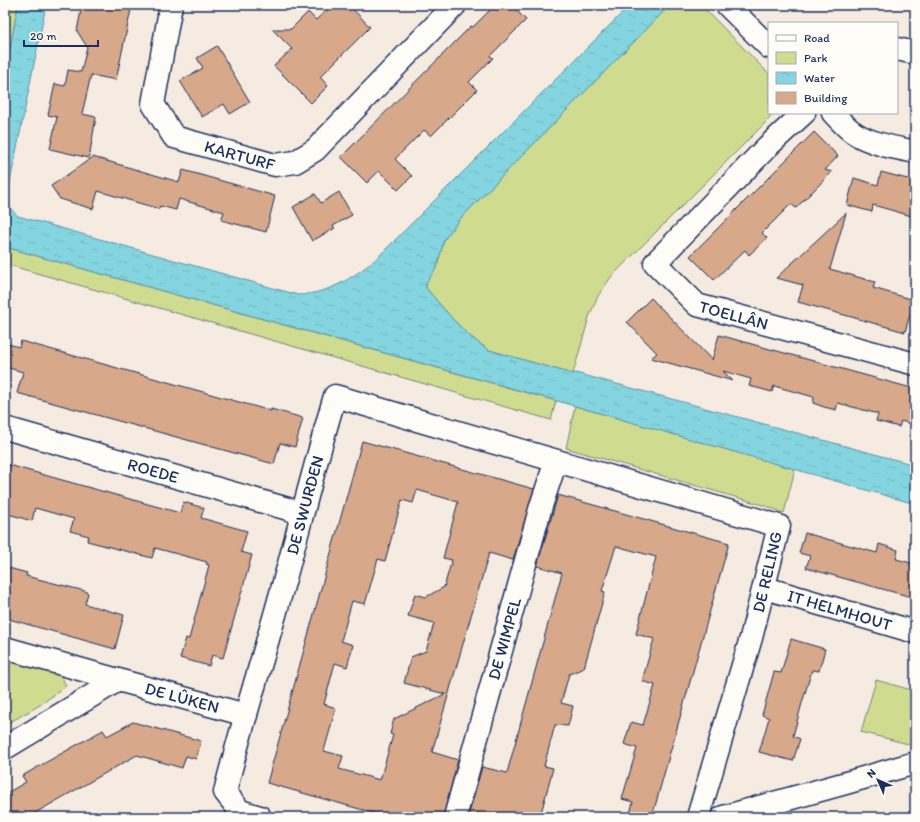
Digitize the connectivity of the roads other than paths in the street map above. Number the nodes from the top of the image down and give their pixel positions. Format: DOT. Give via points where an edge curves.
graph roads {
  1 [pos="171,5"];
  2 [pos="455,5"];
  3 [pos="727,5"];
  4 [pos="768,46"];
  5 [pos="898,49"];
  6 [pos="915,53"];
  7 [pos="803,114"];
  8 [pos="834,114"];
  9 [pos="915,152"];
  10 [pos="915,364"];
  11 [pos="5,428"];
  12 [pos="556,461"];
  13 [pos="302,513"];
  14 [pos="764,588"];
  15 [pos="915,632"];
  16 [pos="5,648"];
  17 [pos="118,680"];
  18 [pos="246,714"];
  19 [pos="5,748"];
  20 [pos="915,763"];
  21 [pos="260,817"];
  22 [pos="455,817"];
  23 [pos="698,817"];
  24 [pos="723,817"];
  1 -- 2 [label="street, KARTURF" via="153,104 174,137 275,165 295,162 315,150"];
  3 -- 4 [label="street"];
  5 -- 6 [label="street"];
  7 -- 10 [label="street, TOELLÂN" via="767,147 655,263 697,305"];
  8 -- 9 [label="street" via="845,126 860,136"];
  11 -- 13 [label="street, ROEDE"];
  12 -- 13 [label="street, DE SWURDEN" via="335,396"];
  12 -- 14 [label="street, DE RELING" via="779,526"];
  12 -- 22 [label="street, DE WIMPEL" via="540,506"];
  13 -- 18 [label="street, DE SWURDEN"];
  14 -- 15 [label="street, IT HELMHOUT"];
  14 -- 23 [label="street, DE RELING"];
  16 -- 17 [label="street, DE LÛKEN"];
  17 -- 18 [label="street, DE LÛKEN"];
  17 -- 19 [label="street"];
  18 -- 21 [label="street, DE SWURDEN" via="225,792 240,811"];
  20 -- 24 [label="street"];
}
